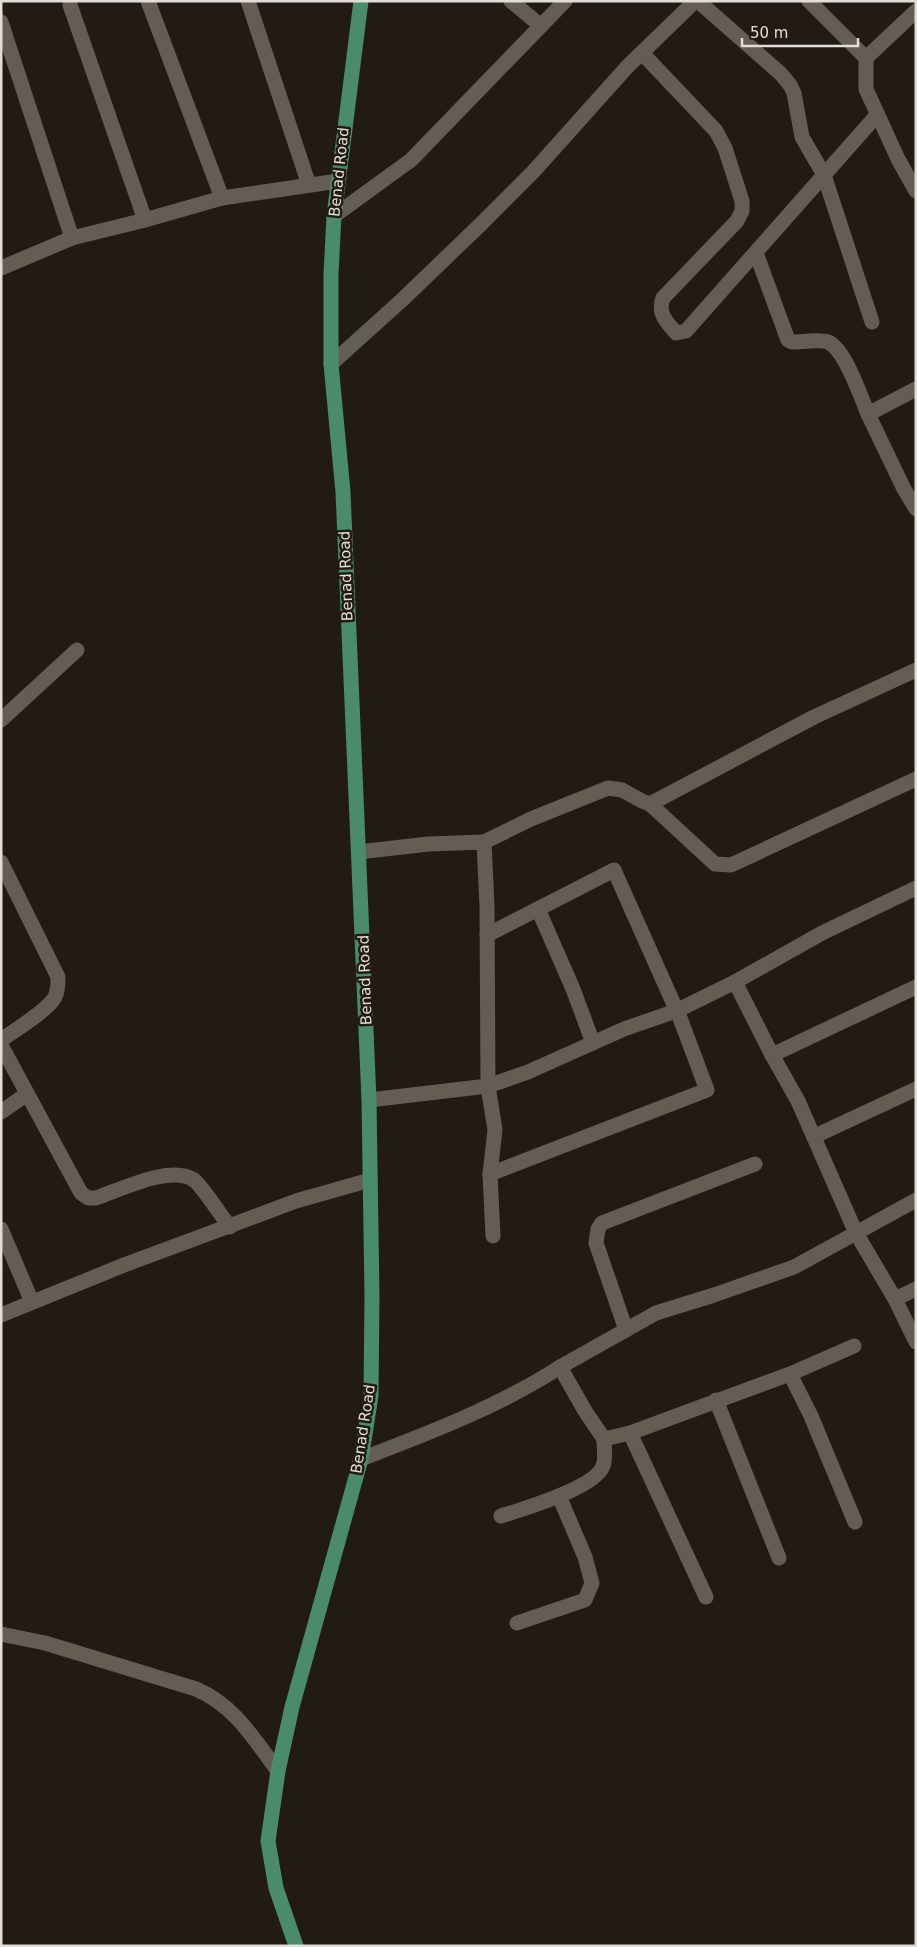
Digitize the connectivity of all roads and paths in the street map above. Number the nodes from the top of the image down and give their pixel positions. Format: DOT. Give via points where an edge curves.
graph roads {
  1 [pos="148,1"];
  2 [pos="248,1"];
  3 [pos="361,1"];
  4 [pos="511,1"];
  5 [pos="565,1"];
  6 [pos="697,1"];
  7 [pos="809,1"];
  8 [pos="70,5"];
  9 [pos="916,11"];
  10 [pos="1,22"];
  11 [pos="540,26"];
  12 [pos="642,53"];
  13 [pos="866,58"];
  14 [pos="877,116"];
  15 [pos="824,175"];
  16 [pos="338,181"];
  17 [pos="309,185"];
  18 [pos="916,191"];
  19 [pos="222,198"];
  20 [pos="334,216"];
  21 [pos="146,220"];
  22 [pos="72,238"];
  23 [pos="756,253"];
  24 [pos="1,268"];
  25 [pos="872,322"];
  26 [pos="331,364"];
  27 [pos="916,389"];
  28 [pos="868,414"];
  29 [pos="910,486"];
  30 [pos="916,509"];
  31 [pos="77,650"];
  32 [pos="916,670"];
  33 [pos="1,720"];
  34 [pos="916,779"];
  35 [pos="650,804"];
  36 [pos="484,842"];
  37 [pos="360,852"];
  38 [pos="1,862"];
  39 [pos="916,888"];
  40 [pos="538,909"];
  41 [pos="487,935"];
  42 [pos="736,982"];
  43 [pos="916,987"];
  44 [pos="676,1011"];
  45 [pos="1,1040"];
  46 [pos="593,1043"];
  47 [pos="1,1045"];
  48 [pos="772,1055"];
  49 [pos="488,1086"];
  50 [pos="916,1089"];
  51 [pos="27,1094"];
  52 [pos="369,1100"];
  53 [pos="1,1112"];
  54 [pos="815,1136"];
  55 [pos="755,1164"];
  56 [pos="490,1174"];
  57 [pos="370,1180"];
  58 [pos="916,1200"];
  59 [pos="230,1227"];
  60 [pos="1,1229"];
  61 [pos="856,1233"];
  62 [pos="493,1236"];
  63 [pos="916,1289"];
  64 [pos="895,1299"];
  65 [pos="32,1302"];
  66 [pos="1,1315"];
  67 [pos="626,1330"];
  68 [pos="916,1342"];
  69 [pos="854,1346"];
  70 [pos="560,1367"];
  71 [pos="790,1374"];
  72 [pos="716,1400"];
  73 [pos="630,1433"];
  74 [pos="604,1439"];
  75 [pos="361,1460"];
  76 [pos="559,1496"];
  77 [pos="501,1516"];
  78 [pos="854,1522"];
  79 [pos="779,1558"];
  80 [pos="706,1597"];
  81 [pos="516,1623"];
  82 [pos="1,1634"];
  83 [pos="278,1771"];
  84 [pos="296,1946"];
  1 -- 19 [label="street"];
  2 -- 17 [label="street"];
  3 -- 16 [label="main road, Benad Road"];
  4 -- 11 [label="street"];
  5 -- 11 [label="street"];
  6 -- 12 [label="street"];
  6 -- 15 [label="street" via="790,85 802,137"];
  7 -- 13 [label="street"];
  8 -- 21 [label="street"];
  9 -- 13 [label="street"];
  10 -- 22 [label="street"];
  11 -- 20 [label="street" via="411,160"];
  12 -- 23 [label="street" via="716,131 725,148 742,201 737,221 663,298 661,311 676,333 686,331"];
  12 -- 26 [label="street" via="481,224"];
  13 -- 14 [label="street" via="866,89"];
  14 -- 15 [label="street"];
  14 -- 18 [label="street"];
  15 -- 23 [label="street"];
  15 -- 25 [label="street"];
  16 -- 17 [label="street"];
  16 -- 20 [label="main road, Benad Road"];
  17 -- 19 [label="street"];
  19 -- 21 [label="street"];
  20 -- 26 [label="main road, Benad Road"];
  21 -- 22 [label="street"];
  22 -- 24 [label="street"];
  23 -- 28 [label="street" via="788,340 828,342 838,349"];
  26 -- 37 [label="main road, Benad Road" via="342,492 352,749"];
  27 -- 28 [label="street"];
  28 -- 29 [label="street"];
  29 -- 30 [label="street"];
  31 -- 33 [label="street"];
  32 -- 35 [label="street" via="814,717"];
  34 -- 35 [label="street" via="731,865 715,864"];
  35 -- 36 [label="street" via="622,790 608,788"];
  36 -- 37 [label="street" via="428,844"];
  36 -- 41 [label="street"];
  37 -- 52 [label="main road, Benad Road"];
  38 -- 45 [label="street" via="58,977 58,989 38,1014"];
  39 -- 42 [label="street" via="822,933"];
  40 -- 41 [label="street"];
  40 -- 44 [label="street" via="614,870"];
  40 -- 46 [label="street"];
  41 -- 49 [label="street"];
  42 -- 44 [label="street"];
  42 -- 48 [label="street"];
  43 -- 48 [label="street"];
  44 -- 46 [label="street"];
  44 -- 56 [label="street" via="707,1090"];
  46 -- 49 [label="street"];
  47 -- 51 [label="street"];
  48 -- 54 [label="street"];
  49 -- 52 [label="street"];
  49 -- 56 [label="street" via="495,1130"];
  50 -- 54 [label="street"];
  51 -- 53 [label="street"];
  51 -- 59 [label="street" via="81,1193 88,1198 160,1176 179,1175 194,1180"];
  52 -- 57 [label="main road, Benad Road"];
  54 -- 61 [label="street"];
  55 -- 67 [label="street" via="602,1223 596,1243"];
  56 -- 62 [label="street"];
  57 -- 59 [label="street" via="296,1201"];
  57 -- 75 [label="main road, Benad Road" via="371,1396"];
  58 -- 61 [label="street"];
  59 -- 65 [label="street"];
  60 -- 65 [label="street"];
  61 -- 64 [label="street"];
  61 -- 67 [label="street" via="794,1267 656,1313"];
  63 -- 64 [label="street"];
  64 -- 68 [label="street"];
  65 -- 66 [label="street"];
  67 -- 70 [label="street"];
  69 -- 71 [label="street"];
  70 -- 74 [label="street"];
  70 -- 75 [label="street" via="530,1387 448,1426"];
  71 -- 72 [label="street"];
  71 -- 78 [label="street" via="811,1416"];
  72 -- 73 [label="street"];
  72 -- 79 [label="street"];
  73 -- 74 [label="street"];
  73 -- 80 [label="street"];
  74 -- 76 [label="street" via="604,1466 594,1478"];
  75 -- 83 [label="main road, Benad Road" via="292,1707"];
  76 -- 77 [label="street"];
  76 -- 81 [label="street" via="585,1557 592,1583 585,1600"];
  82 -- 83 [label="street" via="54,1646 212,1696 244,1725"];
  83 -- 84 [label="main road, Benad Road" via="268,1841 276,1888"];
}
